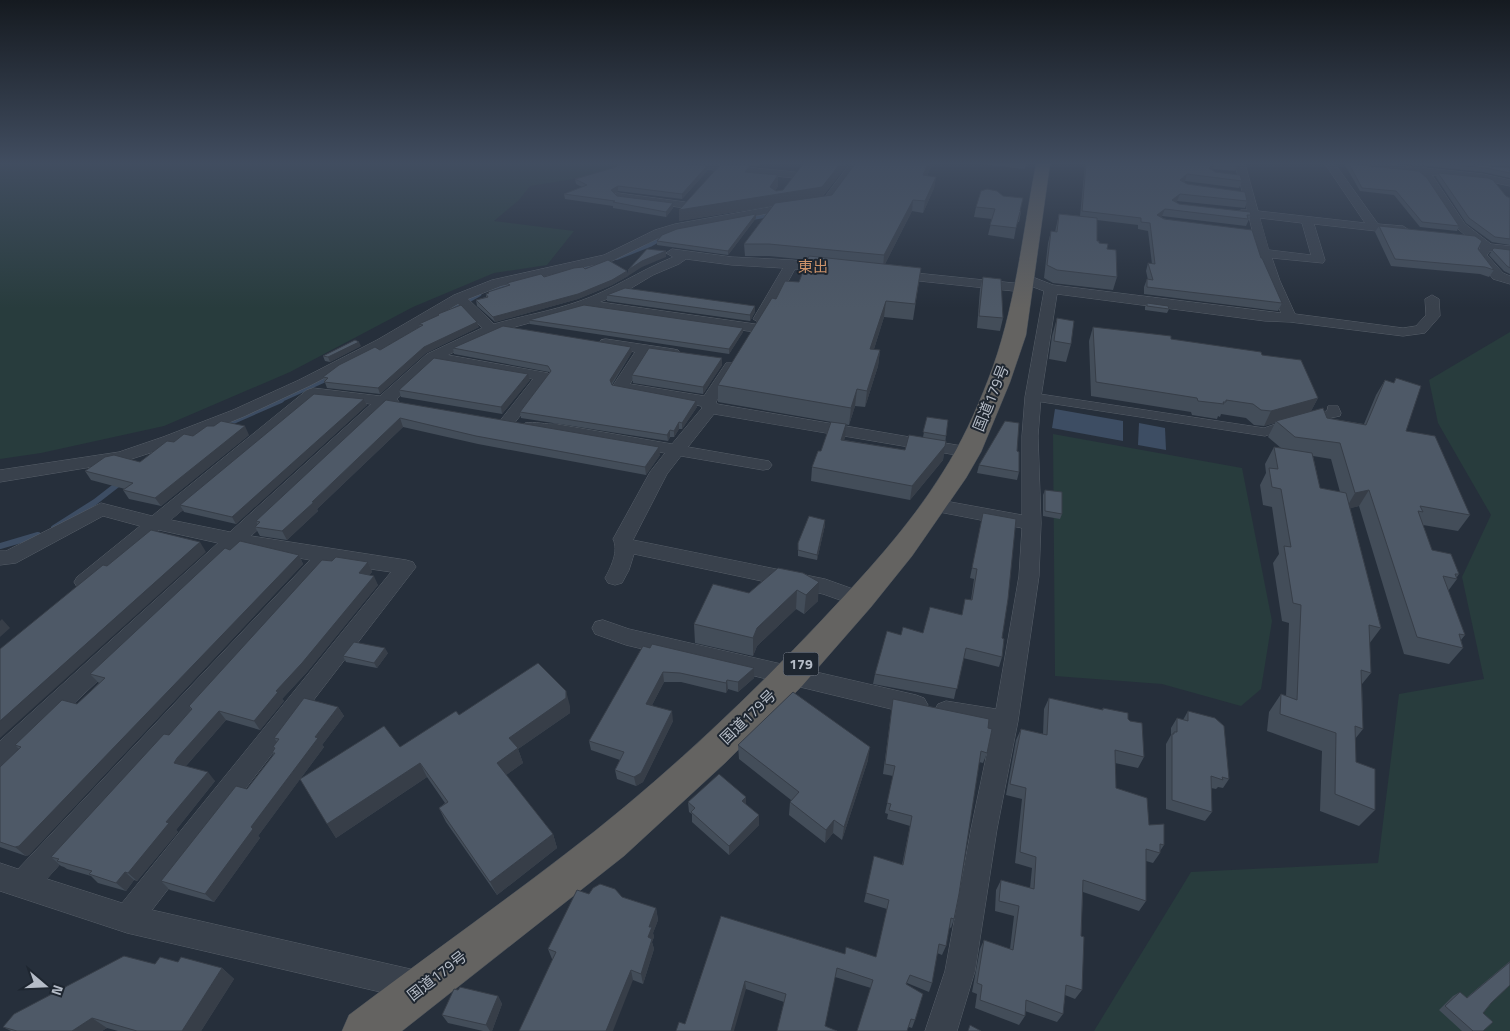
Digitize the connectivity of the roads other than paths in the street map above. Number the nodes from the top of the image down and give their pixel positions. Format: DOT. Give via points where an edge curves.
graph roads {
  1 [pos="679,212"];
  2 [pos="790,212"];
  3 [pos="1039,212"];
  4 [pos="1235,212"];
  5 [pos="1364,212"];
  6 [pos="1452,212"];
  7 [pos="1253,214"];
  8 [pos="674,218"];
  9 [pos="1307,221"];
  10 [pos="1374,227"];
  11 [pos="1411,231"];
  12 [pos="1458,236"];
  13 [pos="1476,238"];
  14 [pos="744,246"];
  15 [pos="1487,247"];
  16 [pos="640,248"];
  17 [pos="1510,250"];
  18 [pos="1262,253"];
  19 [pos="683,254"];
  20 [pos="732,260"];
  21 [pos="792,264"];
  22 [pos="840,269"];
  23 [pos="878,273"];
  24 [pos="1510,280"];
  25 [pos="1033,285"];
  26 [pos="1432,299"];
  27 [pos="463,301"];
  28 [pos="584,304"];
  29 [pos="1290,318"];
  30 [pos="497,328"];
  31 [pos="755,328"];
  32 [pos="541,332"];
  33 [pos="588,340"];
  34 [pos="644,349"];
  35 [pos="739,353"];
  36 [pos="689,355"];
  37 [pos="432,357"];
  38 [pos="716,358"];
  39 [pos="308,388"];
  40 [pos="1033,397"];
  41 [pos="393,403"];
  42 [pos="709,405"];
  43 [pos="1333,409"];
  44 [pos="488,419"];
  45 [pos="507,422"];
  46 [pos="674,450"];
  47 [pos="968,452"];
  48 [pos="762,466"];
  49 [pos="0,476"];
  50 [pos="934,505"];
  51 [pos="1032,523"];
  52 [pos="154,524"];
  53 [pos="233,541"];
  54 [pos="626,545"];
  55 [pos="326,556"];
  56 [pos="3,560"];
  57 [pos="615,578"];
  58 [pos="70,594"];
  59 [pos="860,599"];
  60 [pos="603,628"];
  61 [pos="790,676"];
  62 [pos="1006,721"];
  63 [pos="0,757"];
  64 [pos="11,881"];
  65 [pos="127,919"];
  66 [pos="422,987"];
  67 [pos="365,1031"];
  68 [pos="941,1031"];
  1 -- 8 [label="street"];
  2 -- 16 [label="street" via="766,218 675,228 659,233"];
  3 -- 25 [label="highway, 国道179号 / 179"];
  4 -- 7 [label="street"];
  5 -- 10 [label="street"];
  6 -- 13 [label="street" via="1461,226"];
  7 -- 9 [label="street"];
  7 -- 18 [label="street" via="1253,232"];
  9 -- 10 [label="street"];
  9 -- 18 [label="street" via="1319,260"];
  10 -- 11 [label="street"];
  12 -- 13 [label="street"];
  13 -- 15 [label="street"];
  14 -- 20 [label="street"];
  15 -- 17 [label="street"];
  15 -- 24 [label="street" via="1482,255 1498,276"];
  16 -- 19 [label="street"];
  16 -- 27 [label="street" via="497,283"];
  18 -- 29 [label="street" via="1278,297"];
  19 -- 20 [label="street"];
  19 -- 28 [label="street" via="676,261"];
  20 -- 21 [label="street"];
  21 -- 22 [label="street"];
  21 -- 31 [label="street"];
  23 -- 25 [label="street"];
  25 -- 29 [label="street"];
  25 -- 40 [label="street"];
  25 -- 47 [label="highway, 国道179号 / 179" via="1008,358"];
  26 -- 29 [label="street" via="1433,316 1420,330 1403,332"];
  27 -- 30 [label="street"];
  27 -- 39 [label="street" via="382,343"];
  28 -- 30 [label="street"];
  28 -- 31 [label="street"];
  30 -- 32 [label="street"];
  30 -- 37 [label="street"];
  31 -- 35 [label="street"];
  33 -- 34 [label="street"];
  34 -- 36 [label="street"];
  34 -- 42 [label="street" via="620,388"];
  35 -- 38 [label="street"];
  35 -- 42 [label="street"];
  37 -- 41 [label="street"];
  37 -- 45 [label="street" via="543,376"];
  39 -- 41 [label="street"];
  39 -- 49 [label="street" via="122,457"];
  39 -- 52 [label="street"];
  40 -- 43 [label="street" via="1265,432 1298,420 1335,413"];
  40 -- 51 [label="street" via="1030,436"];
  41 -- 53 [label="street"];
  42 -- 46 [label="street"];
  42 -- 47 [label="street"];
  44 -- 45 [label="street"];
  45 -- 46 [label="street"];
  46 -- 48 [label="street"];
  46 -- 54 [label="street" via="622,539"];
  47 -- 50 [label="highway, 国道179号 / 179"];
  50 -- 51 [label="street"];
  50 -- 59 [label="highway, 国道179号 / 179"];
  51 -- 62 [label="street" via="1029,576"];
  52 -- 53 [label="street"];
  52 -- 56 [label="street" via="101,509"];
  52 -- 58 [label="street"];
  53 -- 55 [label="street"];
  53 -- 63 [label="street"];
  54 -- 57 [label="street" via="621,568"];
  54 -- 59 [label="street" via="825,587"];
  55 -- 64 [label="street"];
  55 -- 65 [label="street" via="406,567"];
  59 -- 61 [label="highway, 国道179号 / 179"];
  60 -- 61 [label="street" via="626,638"];
  61 -- 62 [label="street" via="916,705"];
  61 -- 66 [label="highway, 国道179号 / 179" via="712,752 610,843"];
  62 -- 68 [label="street" via="960,971"];
  64 -- 65 [label="street"];
  65 -- 66 [label="street"];
  66 -- 67 [label="highway, 国道179号 / 179"];
}
